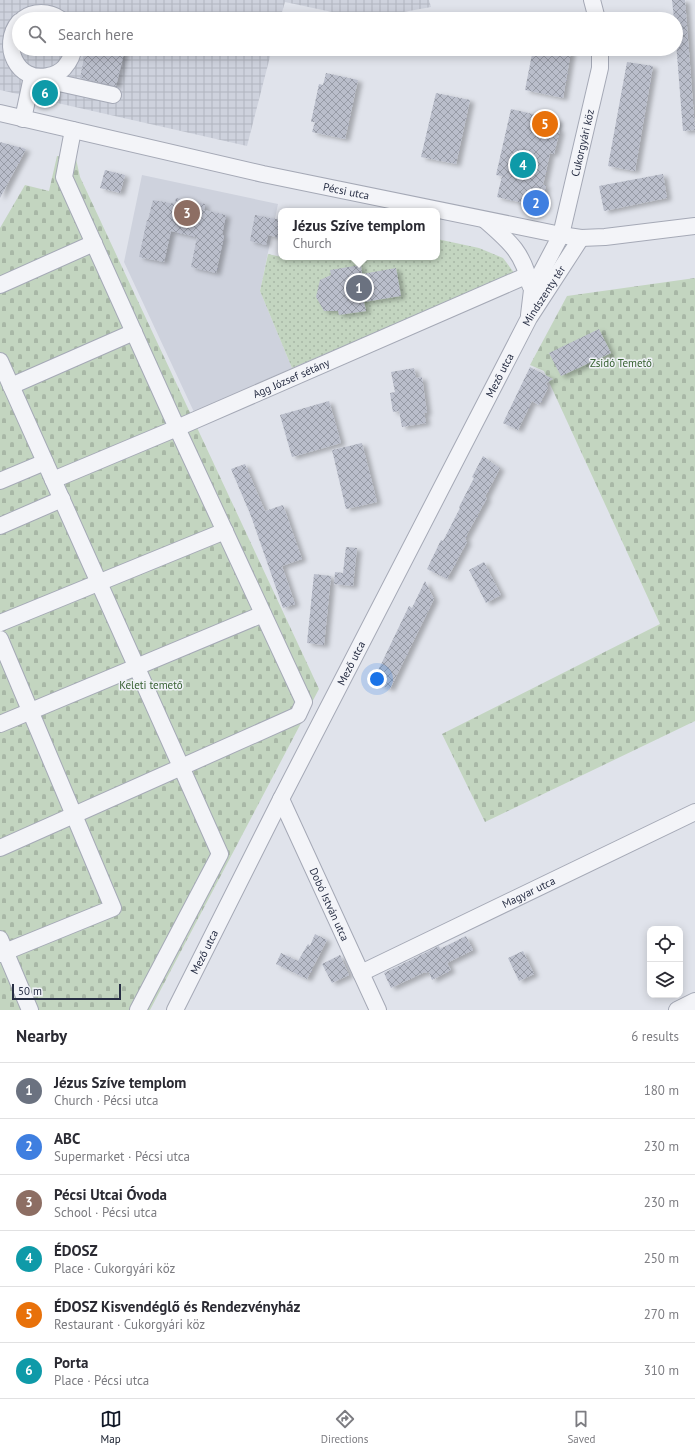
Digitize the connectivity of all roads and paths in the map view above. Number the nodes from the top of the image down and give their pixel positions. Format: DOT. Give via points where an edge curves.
graph roads {
  1 [pos="592,0"];
  2 [pos="595,12"];
  3 [pos="12,33"];
  4 [pos="71,56"];
  5 [pos="600,56"];
  6 [pos="32,76"];
  7 [pos="112,96"];
  8 [pos="0,114"];
  9 [pos="23,119"];
  10 [pos="73,130"];
  11 [pos="430,208"];
  12 [pos="440,210"];
  13 [pos="484,219"];
  14 [pos="695,226"];
  15 [pos="561,235"];
  16 [pos="581,238"];
  17 [pos="94,242"];
  18 [pos="530,282"];
  19 [pos="0,285"];
  20 [pos="529,318"];
  21 [pos="134,332"];
  22 [pos="0,361"];
  23 [pos="11,386"];
  24 [pos="177,428"];
  25 [pos="45,462"];
  26 [pos="53,480"];
  27 [pos="0,481"];
  28 [pos="62,499"];
  29 [pos="0,526"];
  30 [pos="225,531"];
  31 [pos="99,583"];
  32 [pos="263,614"];
  33 [pos="0,623"];
  34 [pos="0,639"];
  35 [pos="136,667"];
  36 [pos="31,712"];
  37 [pos="0,724"];
  38 [pos="182,768"];
  39 [pos="281,799"];
  40 [pos="695,812"];
  41 [pos="75,816"];
  42 [pos="0,848"];
  43 [pos="2,948"];
  44 [pos="361,973"];
  45 [pos="695,1001"];
  46 [pos="30,1010"];
  47 [pos="138,1010"];
  48 [pos="175,1010"];
  49 [pos="378,1010"];
  50 [pos="677,1010"];
  1 -- 2 [label="street"];
  3 -- 6 [label="street" via="9,43 10,54 15,64"];
  4 -- 6 [label="street" via="62,70 53,76"];
  5 -- 15 [label="street, Cukorgyári köz" via="600,68"];
  6 -- 7 [label="street"];
  6 -- 9 [label="street"];
  8 -- 9 [label="street, Pécsi utca"];
  9 -- 10 [label="street, Pécsi utca"];
  10 -- 11 [label="street, Pécsi utca" via="263,174"];
  10 -- 17 [label="street" via="64,177"];
  12 -- 13 [label="street, Pécsi utca"];
  13 -- 15 [label="street, Pécsi utca"];
  13 -- 18 [label="street" via="511,243 521,257"];
  14 -- 16 [label="street, Pécsi utca"];
  15 -- 16 [label="street, Pécsi utca"];
  15 -- 18 [label="street, Mindszenty tér"];
  16 -- 20 [label="street, Mindszenty tér"];
  17 -- 19 [label="street"];
  17 -- 21 [label="street"];
  18 -- 20 [label="street, Mindszenty tér"];
  18 -- 24 [label="street, Agg József sétány"];
  20 -- 39 [label="street, Mező utca"];
  21 -- 23 [label="street"];
  21 -- 24 [label="street"];
  22 -- 23 [label="street"];
  23 -- 25 [label="street"];
  24 -- 26 [label="street, Agg József sétány"];
  24 -- 30 [label="street"];
  25 -- 26 [label="street"];
  25 -- 27 [label="street"];
  26 -- 28 [label="street"];
  28 -- 29 [label="street"];
  28 -- 31 [label="street"];
  30 -- 31 [label="street"];
  30 -- 32 [label="street"];
  31 -- 33 [label="street"];
  31 -- 35 [label="street"];
  32 -- 35 [label="street"];
  32 -- 38 [label="street" via="304,702 298,715"];
  34 -- 36 [label="street"];
  35 -- 36 [label="street"];
  35 -- 38 [label="street"];
  36 -- 37 [label="street"];
  36 -- 41 [label="street"];
  38 -- 41 [label="street"];
  38 -- 47 [label="street" via="220,854"];
  39 -- 44 [label="street, Dobó István utca"];
  39 -- 48 [label="street, Mező utca"];
  40 -- 44 [label="street, Magyar utca"];
  41 -- 42 [label="street"];
  41 -- 43 [label="street" via="112,908"];
  43 -- 46 [label="street"];
  44 -- 49 [label="street, Dobó István utca"];
  45 -- 50 [label="street"];
}
